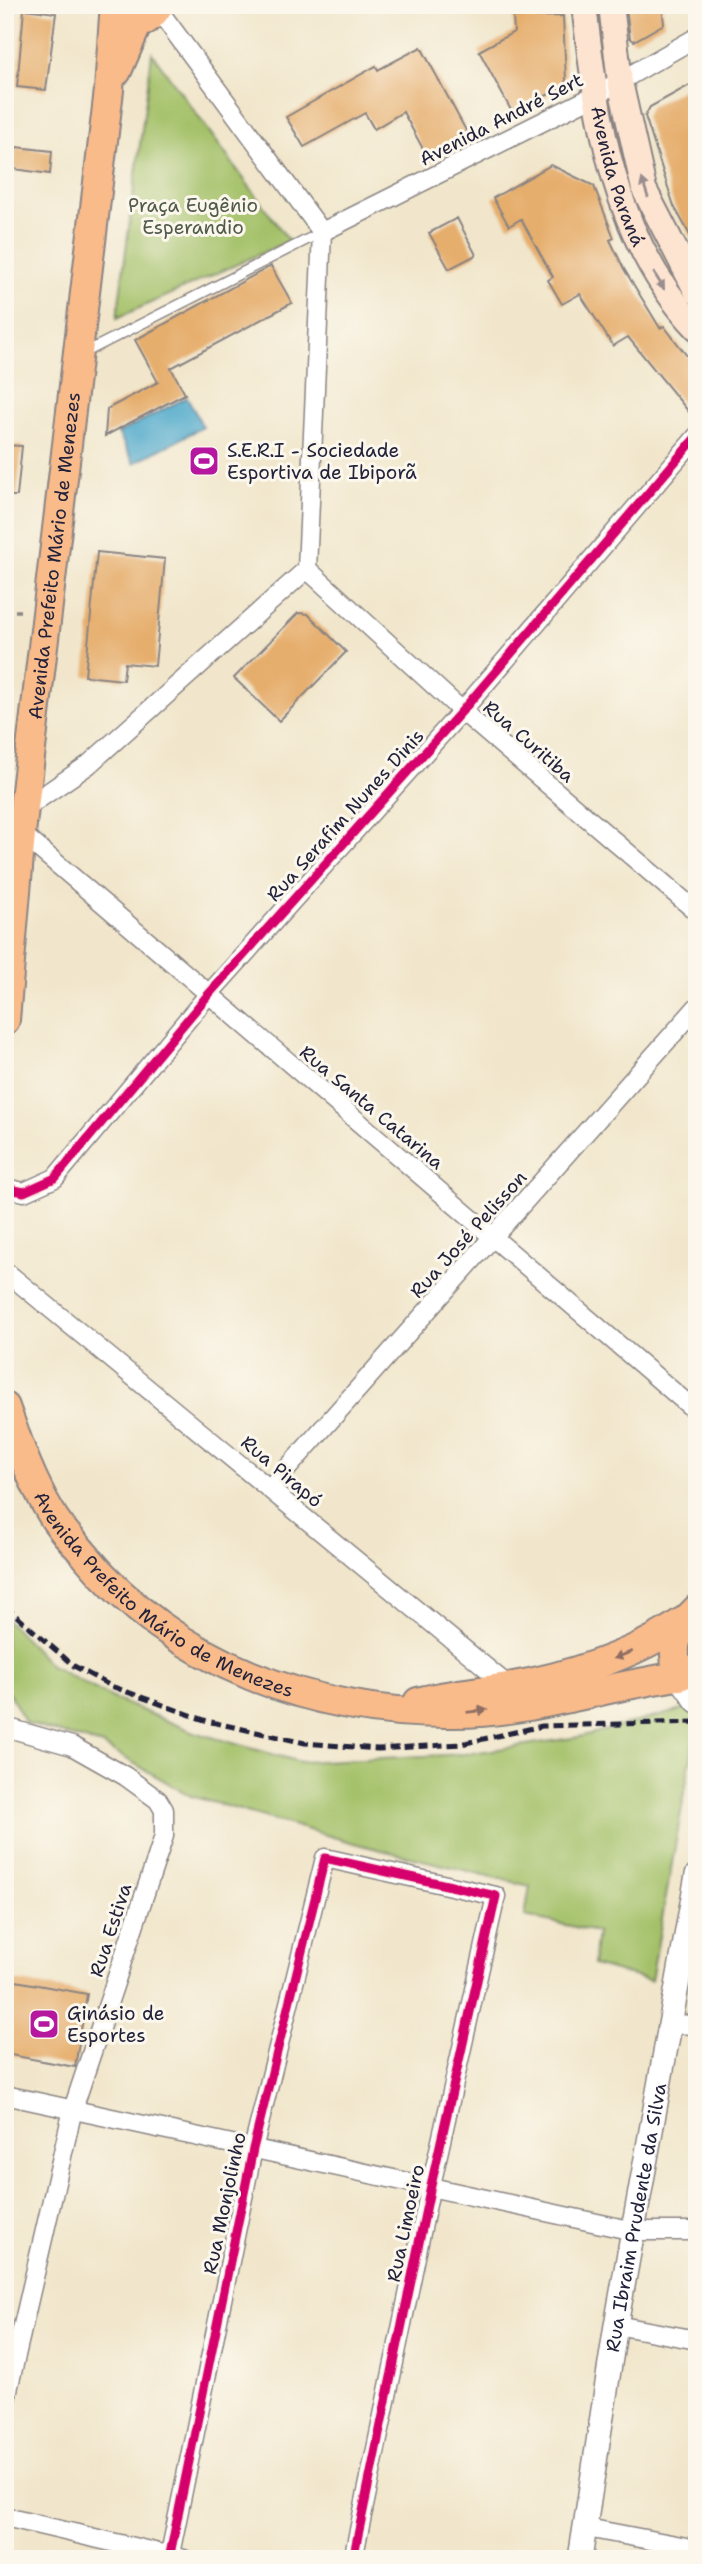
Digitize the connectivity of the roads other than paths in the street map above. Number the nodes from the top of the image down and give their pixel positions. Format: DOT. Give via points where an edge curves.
graph roads {
  1 [pos="584,5"];
  2 [pos="611,5"];
  3 [pos="135,12"];
  4 [pos="697,37"];
  5 [pos="620,82"];
  6 [pos="594,96"];
  7 [pos="322,232"];
  8 [pos="697,292"];
  9 [pos="697,328"];
  10 [pos="76,357"];
  11 [pos="697,436"];
  12 [pos="307,569"];
  13 [pos="462,711"];
  14 [pos="23,821"];
  15 [pos="697,912"];
  16 [pos="208,995"];
  17 [pos="697,1007"];
  18 [pos="5,1020"];
  19 [pos="5,1188"];
  20 [pos="492,1238"];
  21 [pos="5,1271"];
  22 [pos="5,1407"];
  23 [pos="697,1412"];
  24 [pos="270,1488"];
  25 [pos="689,1615"];
  26 [pos="688,1672"];
  27 [pos="520,1696"];
  28 [pos="697,1701"];
  29 [pos="5,1727"];
  30 [pos="697,1875"];
  31 [pos="496,1896"];
  32 [pos="670,2024"];
  33 [pos="697,2025"];
  34 [pos="5,2095"];
  35 [pos="73,2109"];
  36 [pos="253,2149"];
  37 [pos="430,2190"];
  38 [pos="634,2231"];
  39 [pos="697,2231"];
  40 [pos="617,2325"];
  41 [pos="697,2340"];
  42 [pos="5,2403"];
  43 [pos="5,2517"];
  44 [pos="587,2528"];
  45 [pos="697,2549"];
  46 [pos="174,2557"];
  47 [pos="353,2559"];
  48 [pos="580,2559"];
  1 -- 6 [label="main road, Avenida Paraná"];
  2 -- 5 [label="main road, Avenida Paraná"];
  3 -- 7 [label="street"];
  3 -- 10 [label="main road, Avenida Prefeito Mário de Menezes" via="109,90"];
  4 -- 5 [label="street, Avenida André Sert"];
  5 -- 6 [label="street, Avenida André Sert"];
  8 -- 5 [label="main road, Avenida Paraná, one-way" via="644,190"];
  6 -- 7 [label="street, Avenida André Sert"];
  6 -- 9 [label="main road, Avenida Paraná, one-way" via="621,204 647,261 673,303"];
  7 -- 10 [label="lane"];
  7 -- 12 [label="street"];
  10 -- 14 [label="main road, Avenida Prefeito Mário de Menezes"];
  11 -- 13 [label="street, Rua Serafim Nunes Dinis"];
  12 -- 13 [label="street, Rua Curitiba"];
  12 -- 14 [label="street"];
  13 -- 15 [label="street, Rua Curitiba"];
  13 -- 16 [label="street, Rua Serafim Nunes Dinis"];
  14 -- 16 [label="street, Rua Santa Catarina"];
  14 -- 18 [label="main road, Avenida Prefeito Mário de Menezes"];
  16 -- 19 [label="street, Rua Serafim Nunes Dinis" via="54,1178 24,1192"];
  16 -- 20 [label="street, Rua Santa Catarina"];
  17 -- 20 [label="street, Rua José Pelisson"];
  20 -- 23 [label="street, Rua Santa Catarina"];
  20 -- 24 [label="street, Rua José Pelisson"];
  21 -- 24 [label="street, Rua Pirapó"];
  22 -- 27 [label="main road, Avenida Prefeito Mário de Menezes" via="20,1451 52,1516 100,1575 149,1620 198,1652 247,1675 310,1695 384,1710 457,1714"];
  24 -- 27 [label="street, Rua Pirapó"];
  25 -- 26 [label="main road" via="673,1655"];
  25 -- 27 [label="main road, Avenida Prefeito Mário de Menezes, one-way" via="657,1640"];
  26 -- 27 [label="main road, Avenida Prefeito Mário de Menezes"];
  26 -- 28 [label="street"];
  29 -- 35 [label="street, Rua Estiva" via="85,1752 158,1800 164,1810 164,1836"];
  30 -- 32 [label="street, Rua Ibraim Prudente da Silva"];
  31 -- 36 [label="street, Rua Monjolinho" via="325,1858"];
  31 -- 37 [label="street, Rua Limoeiro"];
  32 -- 33 [label="street"];
  32 -- 38 [label="street, Rua Ibraim Prudente da Silva"];
  34 -- 35 [label="street"];
  35 -- 36 [label="street"];
  35 -- 42 [label="street, Rua Estiva"];
  36 -- 37 [label="street"];
  36 -- 46 [label="street, Rua Monjolinho"];
  37 -- 38 [label="street"];
  37 -- 47 [label="street, Rua Limoeiro"];
  38 -- 39 [label="street"];
  38 -- 40 [label="street, Rua Ibraim Prudente da Silva"];
  40 -- 41 [label="street"];
  40 -- 44 [label="street, Rua Ibraim Prudente da Silva"];
  43 -- 46 [label="street"];
  44 -- 45 [label="street"];
  44 -- 48 [label="street, Rua Ibraim Prudente da Silva"];
}
